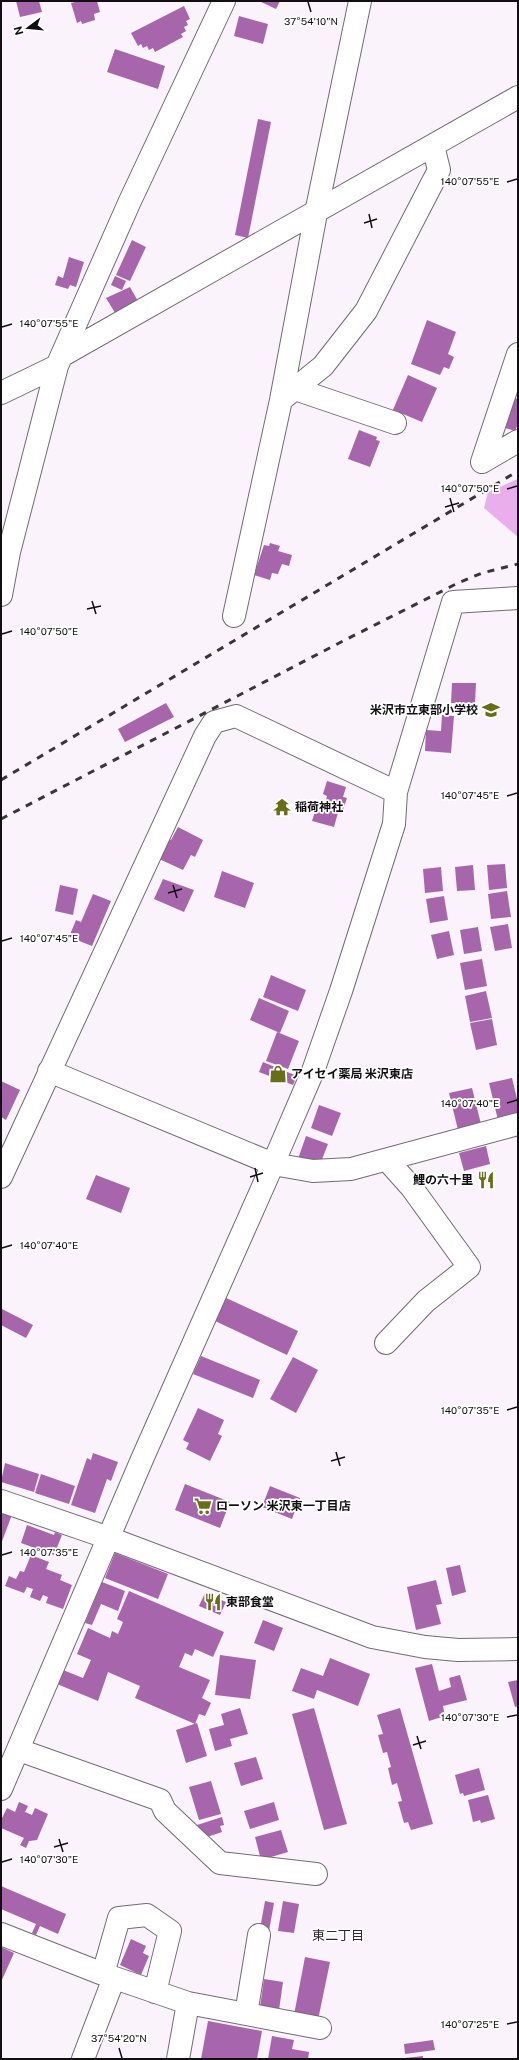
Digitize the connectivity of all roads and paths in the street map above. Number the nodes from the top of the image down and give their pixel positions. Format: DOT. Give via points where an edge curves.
graph roads {
  1 [pos="224,1"];
  2 [pos="360,1"];
  3 [pos="518,97"];
  4 [pos="434,146"];
  5 [pos="316,213"];
  6 [pos="518,354"];
  7 [pos="60,360"];
  8 [pos="1,394"];
  9 [pos="288,394"];
  10 [pos="395,423"];
  11 [pos="518,441"];
  12 [pos="1,595"];
  13 [pos="518,598"];
  14 [pos="234,616"];
  15 [pos="396,792"];
  16 [pos="50,1071"];
  17 [pos="518,1124"];
  18 [pos="387,1160"];
  19 [pos="273,1164"];
  20 [pos="1,1177"];
  21 [pos="386,1343"];
  22 [pos="1,1501"];
  23 [pos="109,1538"];
  24 [pos="518,1649"];
  25 [pos="19,1750"];
  26 [pos="1,1789"];
  27 [pos="316,1874"];
  28 [pos="1,1934"];
  29 [pos="259,1935"];
  30 [pos="108,1976"];
  31 [pos="155,1992"];
  32 [pos="188,2003"];
  33 [pos="246,2014"];
  34 [pos="320,2028"];
  35 [pos="83,2059"];
  36 [pos="178,2059"];
  1 -- 7 [label="street" via="130,201"];
  2 -- 5 [label="street"];
  3 -- 4 [label="street"];
  4 -- 5 [label="street"];
  4 -- 9 [label="street" via="439,170 366,311 323,366"];
  5 -- 7 [label="street"];
  5 -- 9 [label="street"];
  6 -- 11 [label="street" via="482,462"];
  7 -- 8 [label="street"];
  7 -- 12 [label="street" via="9,552"];
  9 -- 10 [label="street"];
  9 -- 14 [label="street"];
  13 -- 15 [label="street" via="453,602"];
  15 -- 16 [label="street" via="236,716 214,722"];
  15 -- 19 [label="street" via="394,824 341,991 313,1071"];
  16 -- 19 [label="street"];
  16 -- 20 [label="street"];
  17 -- 18 [label="street"];
  18 -- 19 [label="street" via="350,1169 313,1171"];
  18 -- 21 [label="street" via="412,1188 469,1267 426,1301"];
  19 -- 23 [label="street"];
  22 -- 23 [label="street"];
  23 -- 24 [label="street" via="372,1637 458,1650"];
  23 -- 25 [label="street"];
  25 -- 26 [label="street"];
  25 -- 27 [label="street" via="160,1800 164,1811 220,1863"];
  28 -- 30 [label="street"];
  29 -- 33 [label="street"];
  30 -- 31 [label="street"];
  30 -- 31 [label="street" via="120,1918 148,1915 170,1931"];
  30 -- 35 [label="street"];
  31 -- 32 [label="street"];
  32 -- 33 [label="street"];
  32 -- 36 [label="street"];
  33 -- 34 [label="street"];
}
